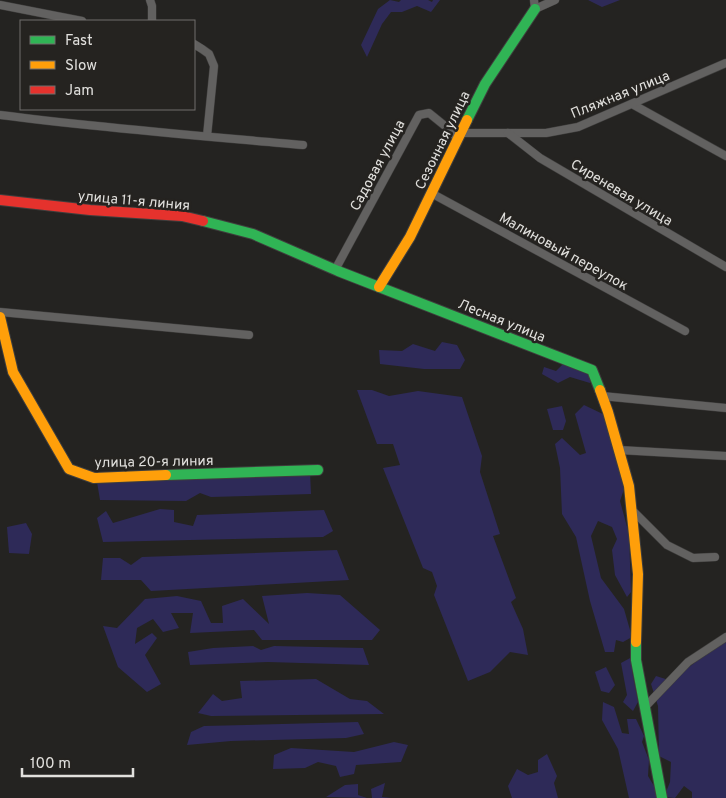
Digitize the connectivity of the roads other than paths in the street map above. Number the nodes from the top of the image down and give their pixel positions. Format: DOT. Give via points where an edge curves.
graph roads {
  1 [pos="150,0"];
  2 [pos="555,0"];
  3 [pos="534,4"];
  4 [pos="0,5"];
  5 [pos="77,20"];
  6 [pos="152,20"];
  7 [pos="195,44"];
  8 [pos="726,64"];
  9 [pos="632,104"];
  10 [pos="0,116"];
  11 [pos="508,133"];
  12 [pos="458,135"];
  13 [pos="207,136"];
  14 [pos="303,146"];
  15 [pos="726,156"];
  16 [pos="431,193"];
  17 [pos="0,200"];
  18 [pos="262,238"];
  19 [pos="726,267"];
  20 [pos="335,270"];
  21 [pos="379,287"];
  22 [pos="0,312"];
  23 [pos="0,317"];
  24 [pos="685,331"];
  25 [pos="249,335"];
  26 [pos="602,396"];
  27 [pos="726,408"];
  28 [pos="619,450"];
  29 [pos="726,456"];
  30 [pos="318,470"];
  31 [pos="631,509"];
  32 [pos="715,557"];
  33 [pos="726,637"];
  34 [pos="645,707"];
  35 [pos="662,798"];
  1 -- 6 [label="street"];
  2 -- 3 [label="street"];
  3 -- 12 [label="street, Сезонная улица"];
  4 -- 5 [label="street"];
  7 -- 13 [label="street" via="209,54 214,66"];
  8 -- 9 [label="street, Пляжная улица"];
  9 -- 11 [label="street, Пляжная улица" via="578,127 546,133"];
  9 -- 15 [label="street"];
  10 -- 13 [label="street"];
  11 -- 12 [label="street, Пляжная улица"];
  11 -- 19 [label="street, Сиреневая улица" via="540,158"];
  12 -- 16 [label="street, Сезонная улица"];
  12 -- 20 [label="street, Садовая улица" via="429,113 418,115"];
  13 -- 14 [label="street"];
  16 -- 21 [label="street, Сезонная улица" via="410,237"];
  16 -- 24 [label="street, Малиновый переулок"];
  17 -- 18 [label="street, улица 11-я линия" via="182,216"];
  18 -- 20 [label="street, Лесная улица"];
  20 -- 21 [label="street, Лесная улица"];
  21 -- 26 [label="street, Лесная улица" via="592,370"];
  22 -- 25 [label="street"];
  23 -- 30 [label="street, улица 20-я линия" via="13,372 69,469 94,478"];
  26 -- 27 [label="street"];
  26 -- 28 [label="street, Лесная улица"];
  28 -- 29 [label="street"];
  28 -- 31 [label="street, Лесная улица" via="629,486"];
  31 -- 32 [label="street" via="667,546 693,558"];
  31 -- 34 [label="street, Лесная улица" via="638,574 636,660"];
  33 -- 34 [label="street" via="688,662"];
  34 -- 35 [label="street, Лесная улица"];
}
